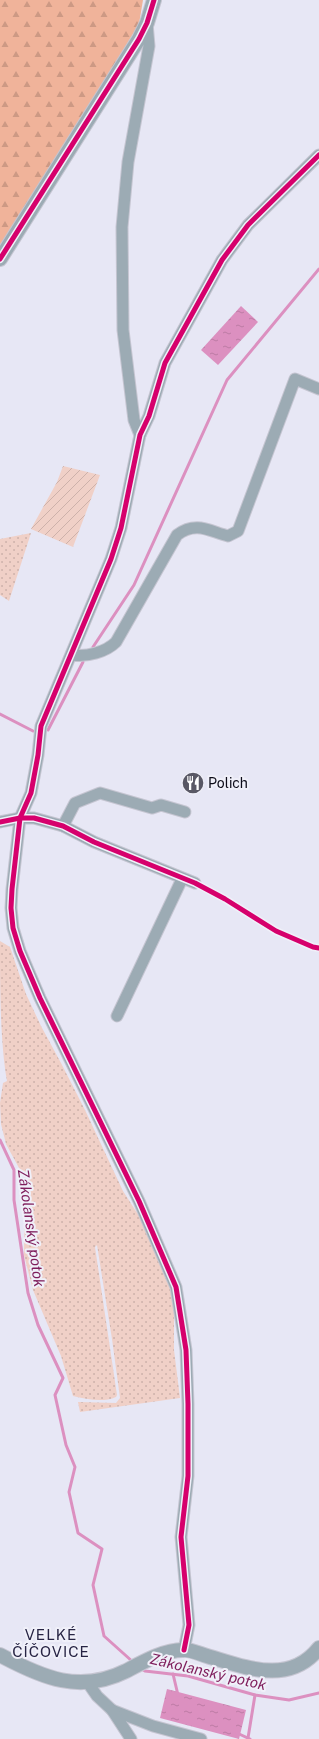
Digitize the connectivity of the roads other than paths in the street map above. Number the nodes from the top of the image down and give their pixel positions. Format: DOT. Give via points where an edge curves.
graph roads {
  1 [pos="154,0"];
  2 [pos="147,23"];
  3 [pos="319,155"];
  4 [pos="0,259"];
  5 [pos="319,389"];
  6 [pos="140,435"];
  7 [pos="73,655"];
  8 [pos="186,812"];
  9 [pos="20,818"];
  10 [pos="0,822"];
  11 [pos="63,826"];
  12 [pos="182,879"];
  13 [pos="195,883"];
  14 [pos="117,1016"];
  15 [pos="319,1648"];
  16 [pos="184,1650"];
  17 [pos="0,1655"];
  18 [pos="88,1682"];
  19 [pos="112,1710"];
  20 [pos="195,1738"];
  21 [pos="131,1739"];
  1 -- 2 [label="street"];
  2 -- 4 [label="street"];
  2 -- 6 [label="street" via="149,46 128,162 122,227 124,330 134,420"];
  3 -- 6 [label="street" via="248,225 222,260 165,363 149,416"];
  5 -- 7 [label="street" via="295,379 238,532 228,536 197,527 180,533 116,642 108,649 83,656"];
  6 -- 7 [label="street" via="121,528"];
  7 -- 9 [label="street" via="41,726 31,793"];
  8 -- 11 [label="street" via="160,805 152,808 100,794 75,803"];
  9 -- 10 [label="street"];
  9 -- 11 [label="street" via="34,818"];
  9 -- 16 [label="street" via="11,908 13,928 20,951 40,998 140,1201 176,1287 186,1350 188,1404 188,1476 181,1537 188,1625"];
  11 -- 12 [label="street" via="94,842"];
  12 -- 13 [label="street"];
  12 -- 14 [label="street"];
  15 -- 16 [label="street" via="300,1666 267,1671"];
  16 -- 18 [label="street" via="153,1657 120,1674"];
  17 -- 18 [label="street" via="54,1680 70,1683"];
  18 -- 19 [label="street"];
  19 -- 20 [label="street" via="153,1726"];
  19 -- 21 [label="street"];
}
